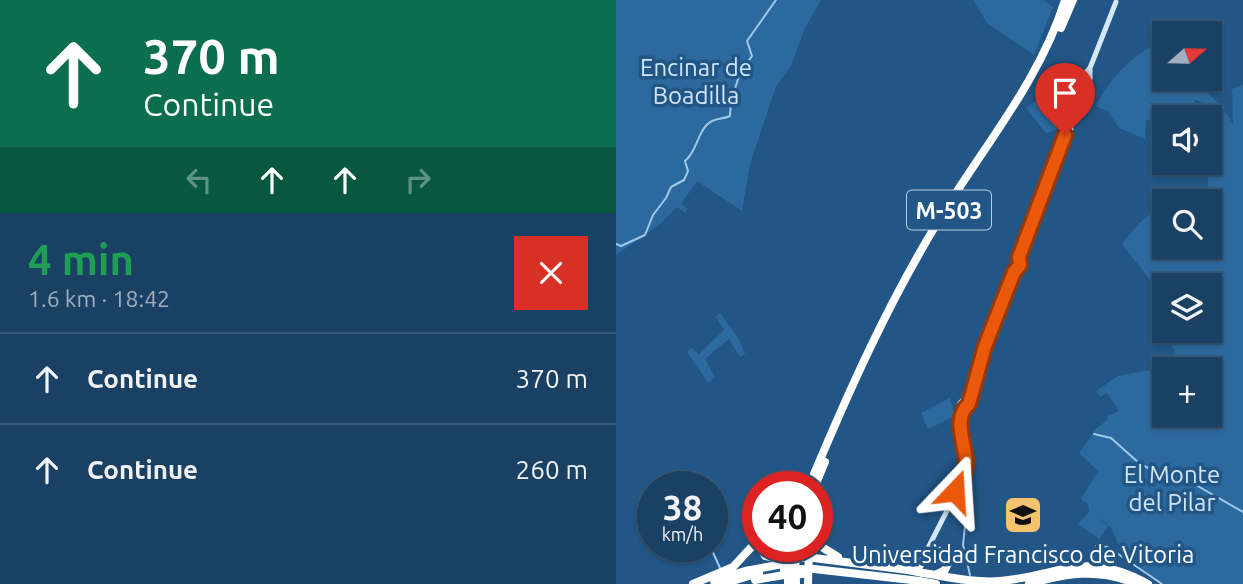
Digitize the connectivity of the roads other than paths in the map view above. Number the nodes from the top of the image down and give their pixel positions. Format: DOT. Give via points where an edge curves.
graph roads {
  1 [pos="1059,0"];
  2 [pos="1069,0"];
  3 [pos="1117,1"];
  4 [pos="1042,57"];
  5 [pos="985,346"];
  6 [pos="958,393"];
  7 [pos="965,403"];
  8 [pos="814,471"];
  9 [pos="821,471"];
  10 [pos="833,556"];
  11 [pos="742,561"];
  12 [pos="847,561"];
  13 [pos="808,562"];
  14 [pos="787,566"];
  15 [pos="808,566"];
  16 [pos="1080,566"];
  17 [pos="720,573"];
  18 [pos="912,578"];
  19 [pos="935,579"];
  20 [pos="694,584"];
  21 [pos="706,584"];
  22 [pos="722,584"];
  23 [pos="738,584"];
  24 [pos="755,584"];
  25 [pos="808,584"];
  26 [pos="973,584"];
  27 [pos="1003,584"];
  28 [pos="1029,584"];
  29 [pos="1136,584"];
  30 [pos="1148,584"];
  1 -- 4 [label="highway"];
  2 -- 4 [label="highway, M-503"];
  2 -- 9 [label="highway, M-503" via="1036,75 949,209 900,295"];
  3 -- 5 [label="street"];
  4 -- 8 [label="highway, M-503" via="917,257"];
  5 -- 6 [label="street" via="965,393"];
  5 -- 7 [label="street"];
  5 -- 7 [label="street"];
  7 -- 18 [label="street" via="961,435 966,461 959,489"];
  10 -- 12 [label="highway"];
  11 -- 17 [label="highway"];
  12 -- 15 [label="highway"];
  12 -- 18 [label="highway"];
  13 -- 25 [label="highway"];
  14 -- 15 [label="highway, bridge"];
  14 -- 15 [label="highway, bridge"];
  14 -- 17 [label="highway"];
  14 -- 21 [label="highway" via="745,570"];
  14 -- 22 [label="highway"];
  14 -- 23 [label="highway"];
  14 -- 24 [label="highway"];
  15 -- 18 [label="highway"];
  16 -- 19 [label="highway" via="1004,581"];
  16 -- 27 [label="highway"];
  16 -- 30 [label="highway" via="1116,570"];
  17 -- 20 [label="highway"];
  18 -- 19 [label="highway"];
  18 -- 19 [label="highway" via="928,553 938,550 948,563"];
  18 -- 26 [label="highway"];
  28 -- 29 [label="highway" via="1088,573"];
}
